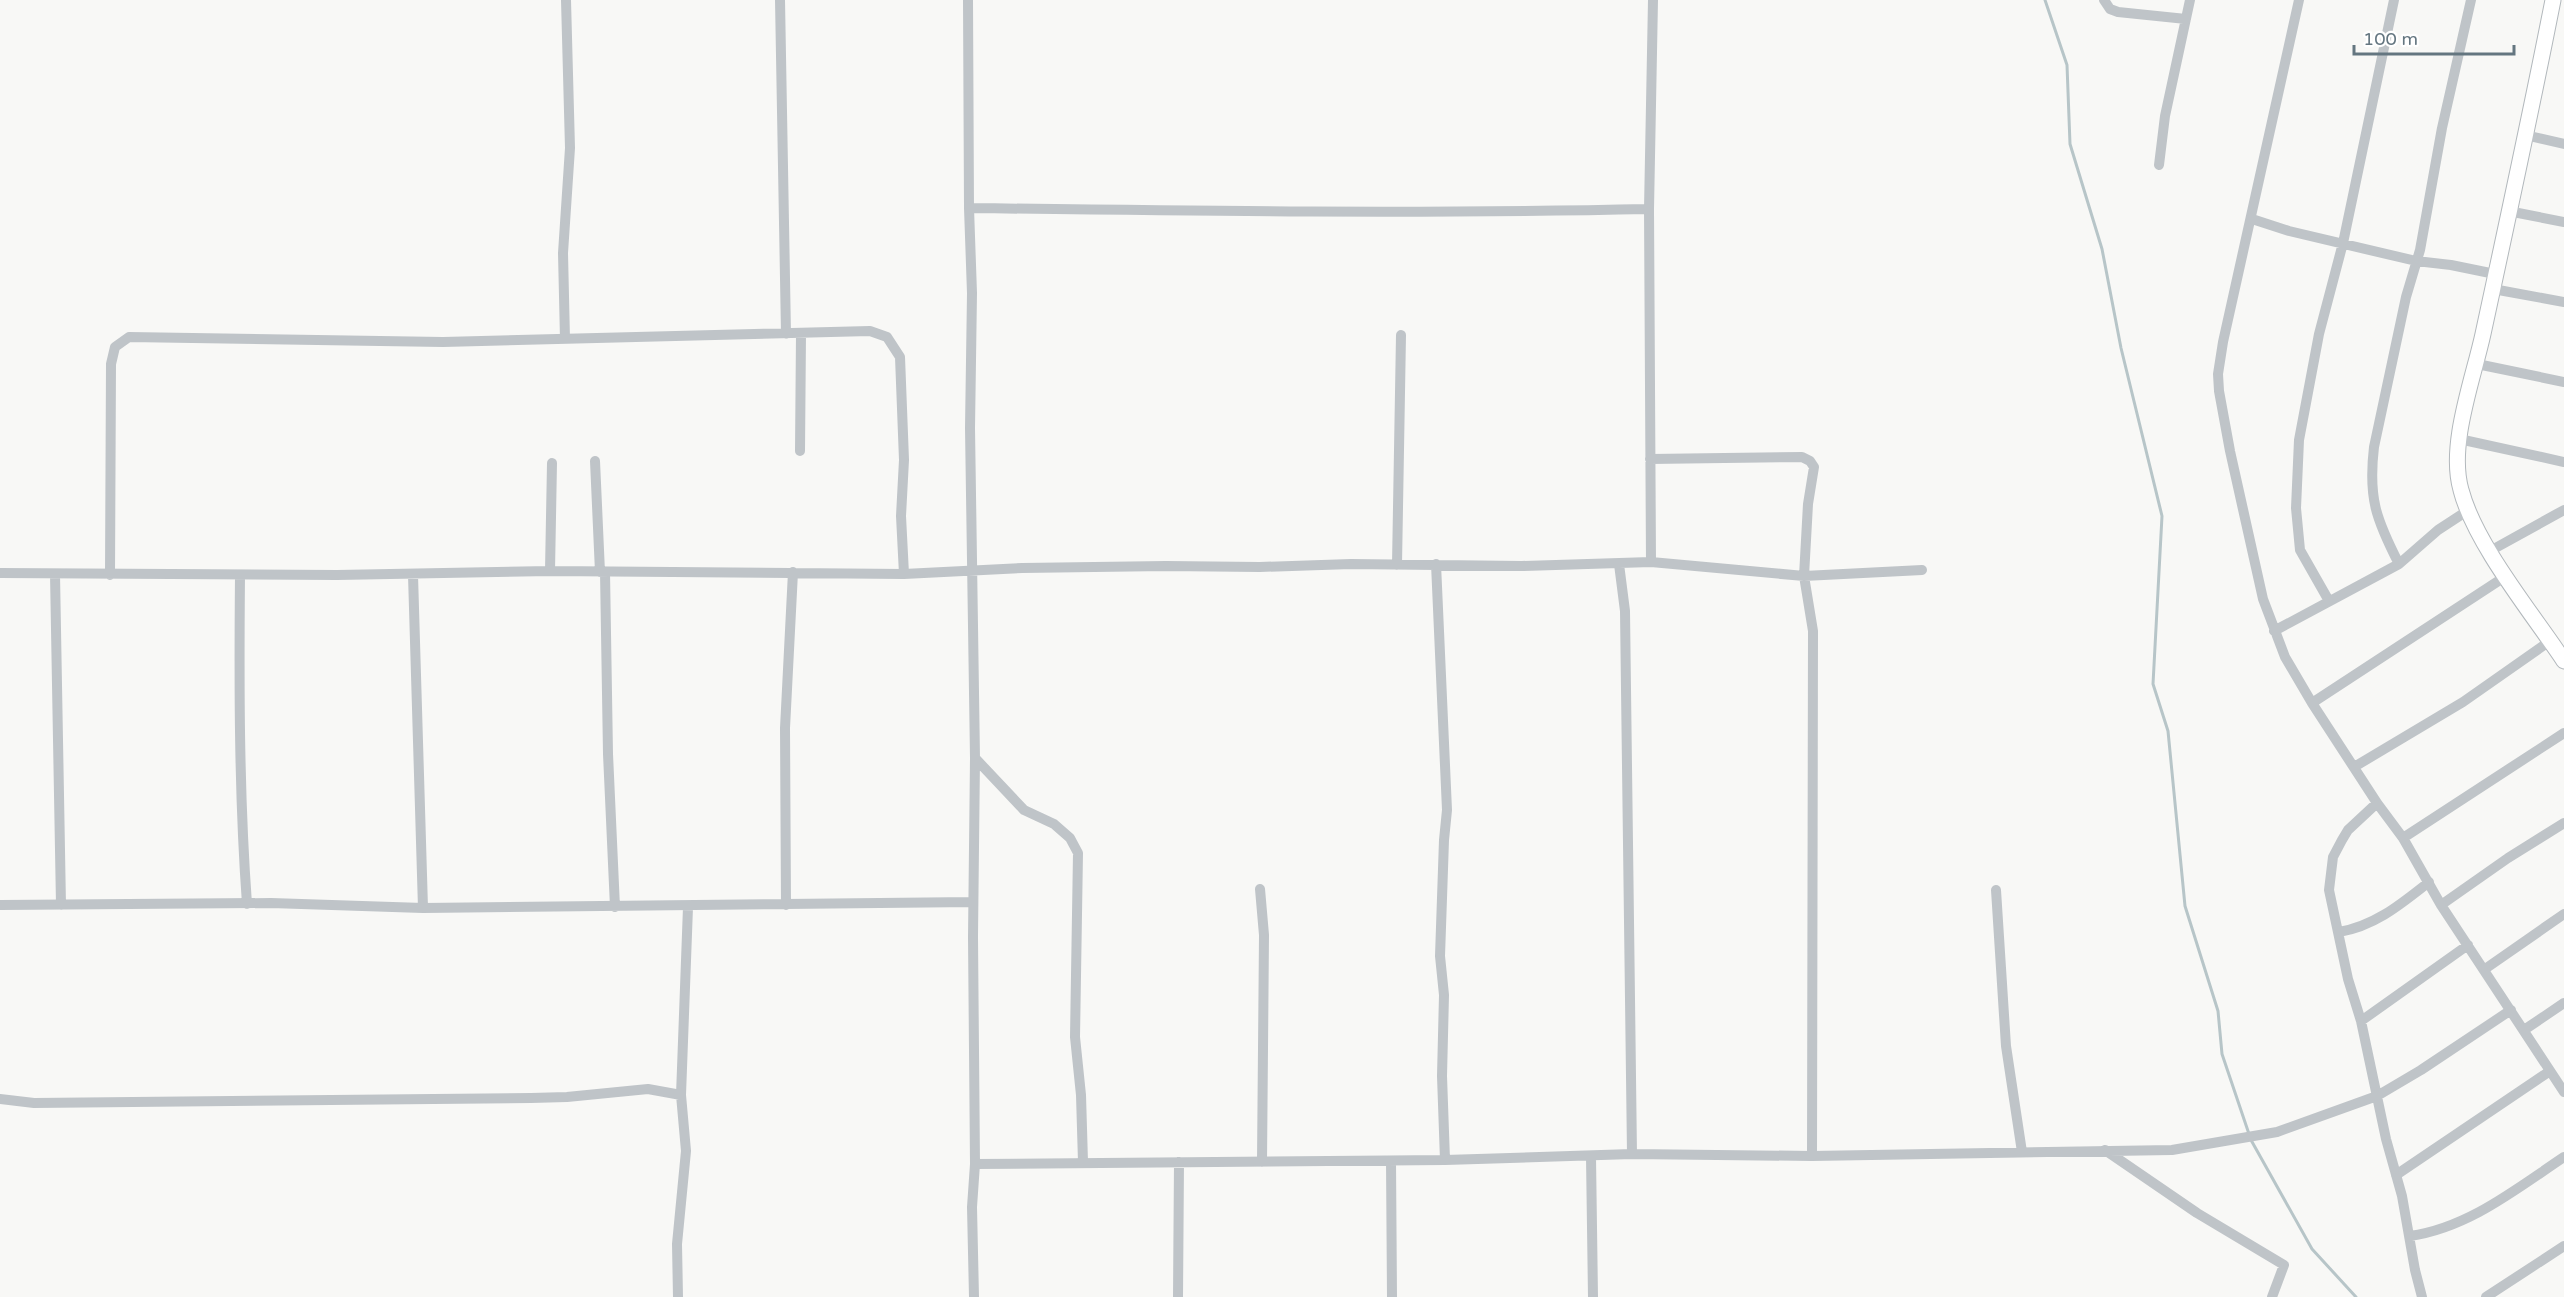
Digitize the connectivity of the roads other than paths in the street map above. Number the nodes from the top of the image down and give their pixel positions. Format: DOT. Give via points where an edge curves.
graph roads {
  1 [pos="566,0"];
  2 [pos="780,0"];
  3 [pos="968,0"];
  4 [pos="1653,0"];
  5 [pos="2104,0"];
  6 [pos="2190,0"];
  7 [pos="2299,0"];
  8 [pos="2394,0"];
  9 [pos="2471,0"];
  10 [pos="2553,0"];
  11 [pos="2186,19"];
  12 [pos="2525,135"];
  13 [pos="2564,144"];
  14 [pos="2159,165"];
  15 [pos="969,208"];
  16 [pos="1649,209"];
  17 [pos="2508,211"];
  18 [pos="2252,219"];
  19 [pos="2564,222"];
  20 [pos="2343,243"];
  21 [pos="2416,261"];
  22 [pos="2494,281"];
  23 [pos="2564,302"];
  24 [pos="786,334"];
  25 [pos="801,334"];
  26 [pos="1401,335"];
  27 [pos="565,339"];
  28 [pos="2477,364"];
  29 [pos="2564,382"];
  30 [pos="2459,439"];
  31 [pos="800,451"];
  32 [pos="1650,459"];
  33 [pos="595,460"];
  34 [pos="2564,462"];
  35 [pos="552,463"];
  36 [pos="2564,510"];
  37 [pos="2467,511"];
  38 [pos="2490,551"];
  39 [pos="1651,562"];
  40 [pos="1436,564"];
  41 [pos="1619,564"];
  42 [pos="2399,564"];
  43 [pos="1396,565"];
  44 [pos="971,570"];
  45 [pos="1922,570"];
  46 [pos="550,571"];
  47 [pos="602,572"];
  48 [pos="793,572"];
  49 [pos="0,573"];
  50 [pos="55,574"];
  51 [pos="110,574"];
  52 [pos="904,574"];
  53 [pos="240,575"];
  54 [pos="413,575"];
  55 [pos="1804,576"];
  56 [pos="2506,576"];
  57 [pos="2329,601"];
  58 [pos="2274,632"];
  59 [pos="2550,641"];
  60 [pos="2564,661"];
  61 [pos="2312,703"];
  62 [pos="2564,733"];
  63 [pos="975,759"];
  64 [pos="2354,767"];
  65 [pos="2377,803"];
  66 [pos="2564,823"];
  67 [pos="2403,838"];
  68 [pos="2429,882"];
  69 [pos="1260,889"];
  70 [pos="1996,890"];
  71 [pos="973,902"];
  72 [pos="247,904"];
  73 [pos="0,905"];
  74 [pos="61,905"];
  75 [pos="786,905"];
  76 [pos="2441,905"];
  77 [pos="688,907"];
  78 [pos="423,908"];
  79 [pos="615,908"];
  80 [pos="2564,914"];
  81 [pos="2339,932"];
  82 [pos="2468,945"];
  83 [pos="2485,969"];
  84 [pos="2564,1003"];
  85 [pos="2511,1010"];
  86 [pos="2361,1021"];
  87 [pos="2524,1030"];
  88 [pos="2550,1071"];
  89 [pos="2564,1092"];
  90 [pos="681,1095"];
  91 [pos="2377,1096"];
  92 [pos="0,1099"];
  93 [pos="2105,1150"];
  94 [pos="2022,1152"];
  95 [pos="1632,1154"];
  96 [pos="1812,1156"];
  97 [pos="1591,1157"];
  98 [pos="2564,1157"];
  99 [pos="1445,1160"];
  100 [pos="1391,1161"];
  101 [pos="1083,1162"];
  102 [pos="1179,1162"];
  103 [pos="1262,1162"];
  104 [pos="975,1164"];
  105 [pos="2396,1175"];
  106 [pos="2410,1236"];
  107 [pos="2564,1246"];
  108 [pos="678,1297"];
  109 [pos="974,1297"];
  110 [pos="1178,1297"];
  111 [pos="1392,1297"];
  112 [pos="1593,1297"];
  113 [pos="2272,1297"];
  114 [pos="2422,1297"];
  115 [pos="2486,1297"];
  1 -- 27 [label="street" via="570,148 563,253"];
  2 -- 24 [label="street"];
  3 -- 15 [label="street"];
  4 -- 16 [label="street"];
  5 -- 11 [label="street" via="2118,12"];
  6 -- 11 [label="street"];
  7 -- 18 [label="street"];
  8 -- 20 [label="street"];
  9 -- 21 [label="street"];
  10 -- 12 [label="main road"];
  11 -- 14 [label="street" via="2165,116"];
  12 -- 13 [label="street"];
  12 -- 17 [label="main road"];
  15 -- 16 [label="street" via="1363,212"];
  15 -- 44 [label="street"];
  16 -- 32 [label="street"];
  17 -- 19 [label="street"];
  17 -- 22 [label="main road"];
  18 -- 20 [label="street"];
  18 -- 58 [label="street" via="2218,374 2230,451"];
  20 -- 21 [label="street"];
  20 -- 57 [label="street" via="2303,414 2296,508 2300,550"];
  21 -- 22 [label="street" via="2451,265"];
  21 -- 42 [label="street" via="2371,471 2374,506"];
  22 -- 23 [label="street"];
  22 -- 28 [label="main road"];
  24 -- 25 [label="street"];
  24 -- 27 [label="street"];
  25 -- 31 [label="street"];
  25 -- 52 [label="street" via="870,331 893,343 900,357"];
  26 -- 43 [label="street"];
  27 -- 51 [label="street" via="388,342 129,337 115,347 111,364"];
  28 -- 29 [label="street"];
  28 -- 30 [label="main road"];
  30 -- 34 [label="street"];
  30 -- 37 [label="main road" via="2457,472"];
  32 -- 39 [label="street"];
  32 -- 55 [label="street" via="1802,457 1810,461 1814,467"];
  33 -- 47 [label="street"];
  35 -- 46 [label="street"];
  36 -- 38 [label="street"];
  37 -- 38 [label="main road"];
  37 -- 42 [label="street"];
  38 -- 56 [label="main road"];
  39 -- 41 [label="street"];
  39 -- 55 [label="street"];
  40 -- 41 [label="street"];
  40 -- 43 [label="street"];
  40 -- 99 [label="street" via="1447,810 1440,956 1444,994"];
  41 -- 95 [label="street" via="1625,611"];
  42 -- 57 [label="street"];
  43 -- 44 [label="street"];
  44 -- 52 [label="street"];
  44 -- 63 [label="street"];
  45 -- 55 [label="street"];
  46 -- 47 [label="street"];
  46 -- 54 [label="street"];
  47 -- 48 [label="street"];
  47 -- 79 [label="street"];
  48 -- 52 [label="street"];
  48 -- 75 [label="street" via="785,728"];
  49 -- 50 [label="street"];
  50 -- 51 [label="street"];
  50 -- 74 [label="street"];
  51 -- 53 [label="street"];
  53 -- 54 [label="street"];
  53 -- 72 [label="street" via="238,725"];
  54 -- 78 [label="street"];
  55 -- 96 [label="street" via="1813,632"];
  56 -- 59 [label="main road"];
  56 -- 61 [label="street"];
  57 -- 58 [label="street"];
  58 -- 61 [label="street"];
  59 -- 60 [label="main road"];
  59 -- 64 [label="street" via="2463,702"];
  61 -- 64 [label="street"];
  62 -- 67 [label="street"];
  63 -- 71 [label="street"];
  63 -- 101 [label="street" via="1024,810 1054,824 1070,838 1078,853 1075,1037"];
  64 -- 65 [label="street"];
  65 -- 67 [label="street"];
  65 -- 81 [label="street" via="2348,830 2333,857 2330,890"];
  66 -- 76 [label="street"];
  67 -- 68 [label="street"];
  68 -- 76 [label="street"];
  68 -- 81 [label="street" via="2381,918"];
  69 -- 103 [label="street" via="1264,935"];
  70 -- 94 [label="street" via="2006,1046"];
  71 -- 75 [label="street"];
  71 -- 104 [label="street"];
  72 -- 74 [label="street"];
  72 -- 78 [label="street"];
  73 -- 74 [label="street"];
  75 -- 77 [label="street"];
  76 -- 82 [label="street"];
  77 -- 79 [label="street"];
  77 -- 90 [label="street"];
  78 -- 79 [label="street"];
  80 -- 83 [label="street"];
  81 -- 86 [label="street"];
  82 -- 83 [label="street"];
  82 -- 86 [label="street"];
  83 -- 85 [label="street"];
  84 -- 87 [label="street"];
  85 -- 87 [label="street"];
  85 -- 91 [label="street"];
  86 -- 91 [label="street"];
  87 -- 88 [label="street"];
  88 -- 89 [label="street"];
  88 -- 105 [label="street"];
  90 -- 92 [label="street" via="648,1089 567,1098 428,1101 34,1103"];
  90 -- 108 [label="street" via="686,1150 677,1244"];
  91 -- 93 [label="street" via="2277,1131 2242,1138 2172,1150"];
  91 -- 105 [label="street"];
  93 -- 94 [label="street"];
  93 -- 113 [label="street" via="2197,1214 2284,1265"];
  94 -- 96 [label="street"];
  95 -- 96 [label="street"];
  95 -- 97 [label="street"];
  97 -- 99 [label="street"];
  97 -- 112 [label="street"];
  98 -- 106 [label="street" via="2455,1225"];
  99 -- 100 [label="street"];
  100 -- 103 [label="street"];
  100 -- 111 [label="street"];
  101 -- 102 [label="street"];
  101 -- 104 [label="street"];
  102 -- 103 [label="street"];
  102 -- 110 [label="street"];
  104 -- 109 [label="street"];
  105 -- 106 [label="street"];
  106 -- 114 [label="street"];
  107 -- 115 [label="street"];
}
